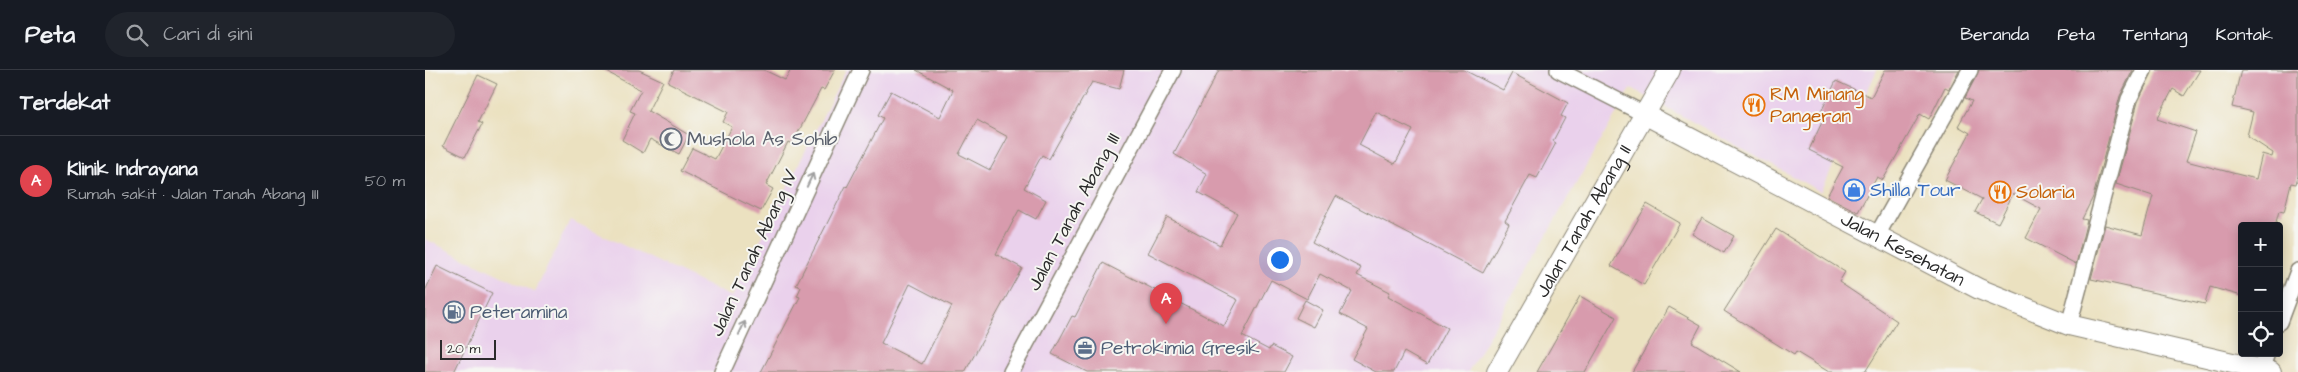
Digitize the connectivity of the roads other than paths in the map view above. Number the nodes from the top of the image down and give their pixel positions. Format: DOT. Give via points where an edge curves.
graph roads {
  1 [pos="861,70"];
  2 [pos="1173,70"];
  3 [pos="1558,70"];
  4 [pos="1670,70"];
  5 [pos="1970,70"];
  6 [pos="2144,70"];
  7 [pos="1644,114"];
  8 [pos="1877,237"];
  9 [pos="2298,271"];
  10 [pos="2283,312"];
  11 [pos="2069,325"];
  12 [pos="2267,365"];
  13 [pos="721,372"];
  14 [pos="1011,372"];
  15 [pos="1497,372"];
  13 -- 1 [label="street, Jalan Tanah Abang IV, one-way"];
  2 -- 14 [label="street, Jalan Tanah Abang III"];
  3 -- 7 [label="street, Jalan Kesehatan"];
  4 -- 7 [label="street, Jalan Tanah Abang II"];
  5 -- 8 [label="street"];
  6 -- 11 [label="street" via="2129,98"];
  7 -- 8 [label="street, Jalan Kesehatan"];
  7 -- 15 [label="street, Jalan Tanah Abang II"];
  8 -- 11 [label="street, Jalan Kesehatan" via="1979,289"];
  9 -- 10 [label="street"];
  11 -- 12 [label="street, Jalan Kesehatan"];
}
